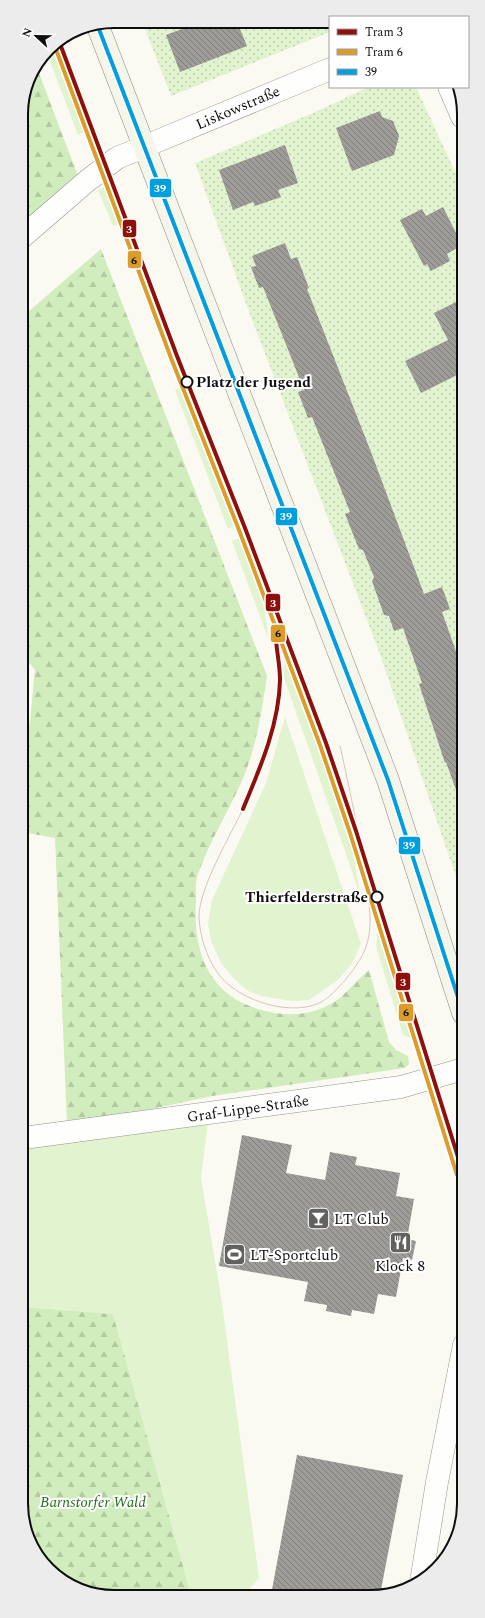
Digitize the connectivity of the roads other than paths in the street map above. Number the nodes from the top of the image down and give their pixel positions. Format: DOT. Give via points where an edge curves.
graph roads {
  1 [pos="99,30"];
  2 [pos="329,69"];
  3 [pos="449,88"];
  4 [pos="456,103"];
  5 [pos="145,147"];
  6 [pos="28,232"];
  7 [pos="457,994"];
  8 [pos="457,1070"];
  9 [pos="31,1137"];
  10 [pos="457,1381"];
  11 [pos="423,1572"];
  1 -- 5 [label="main road"];
  2 -- 5 [label="street, Liskowstraße"];
  3 -- 4 [label="street"];
  5 -- 6 [label="street, Liskowstraße" via="117,158"];
  5 -- 7 [label="main road" via="388,780"];
  8 -- 9 [label="street, Graf-Lippe-Straße" via="401,1087"];
  10 -- 11 [label="street"];
}
